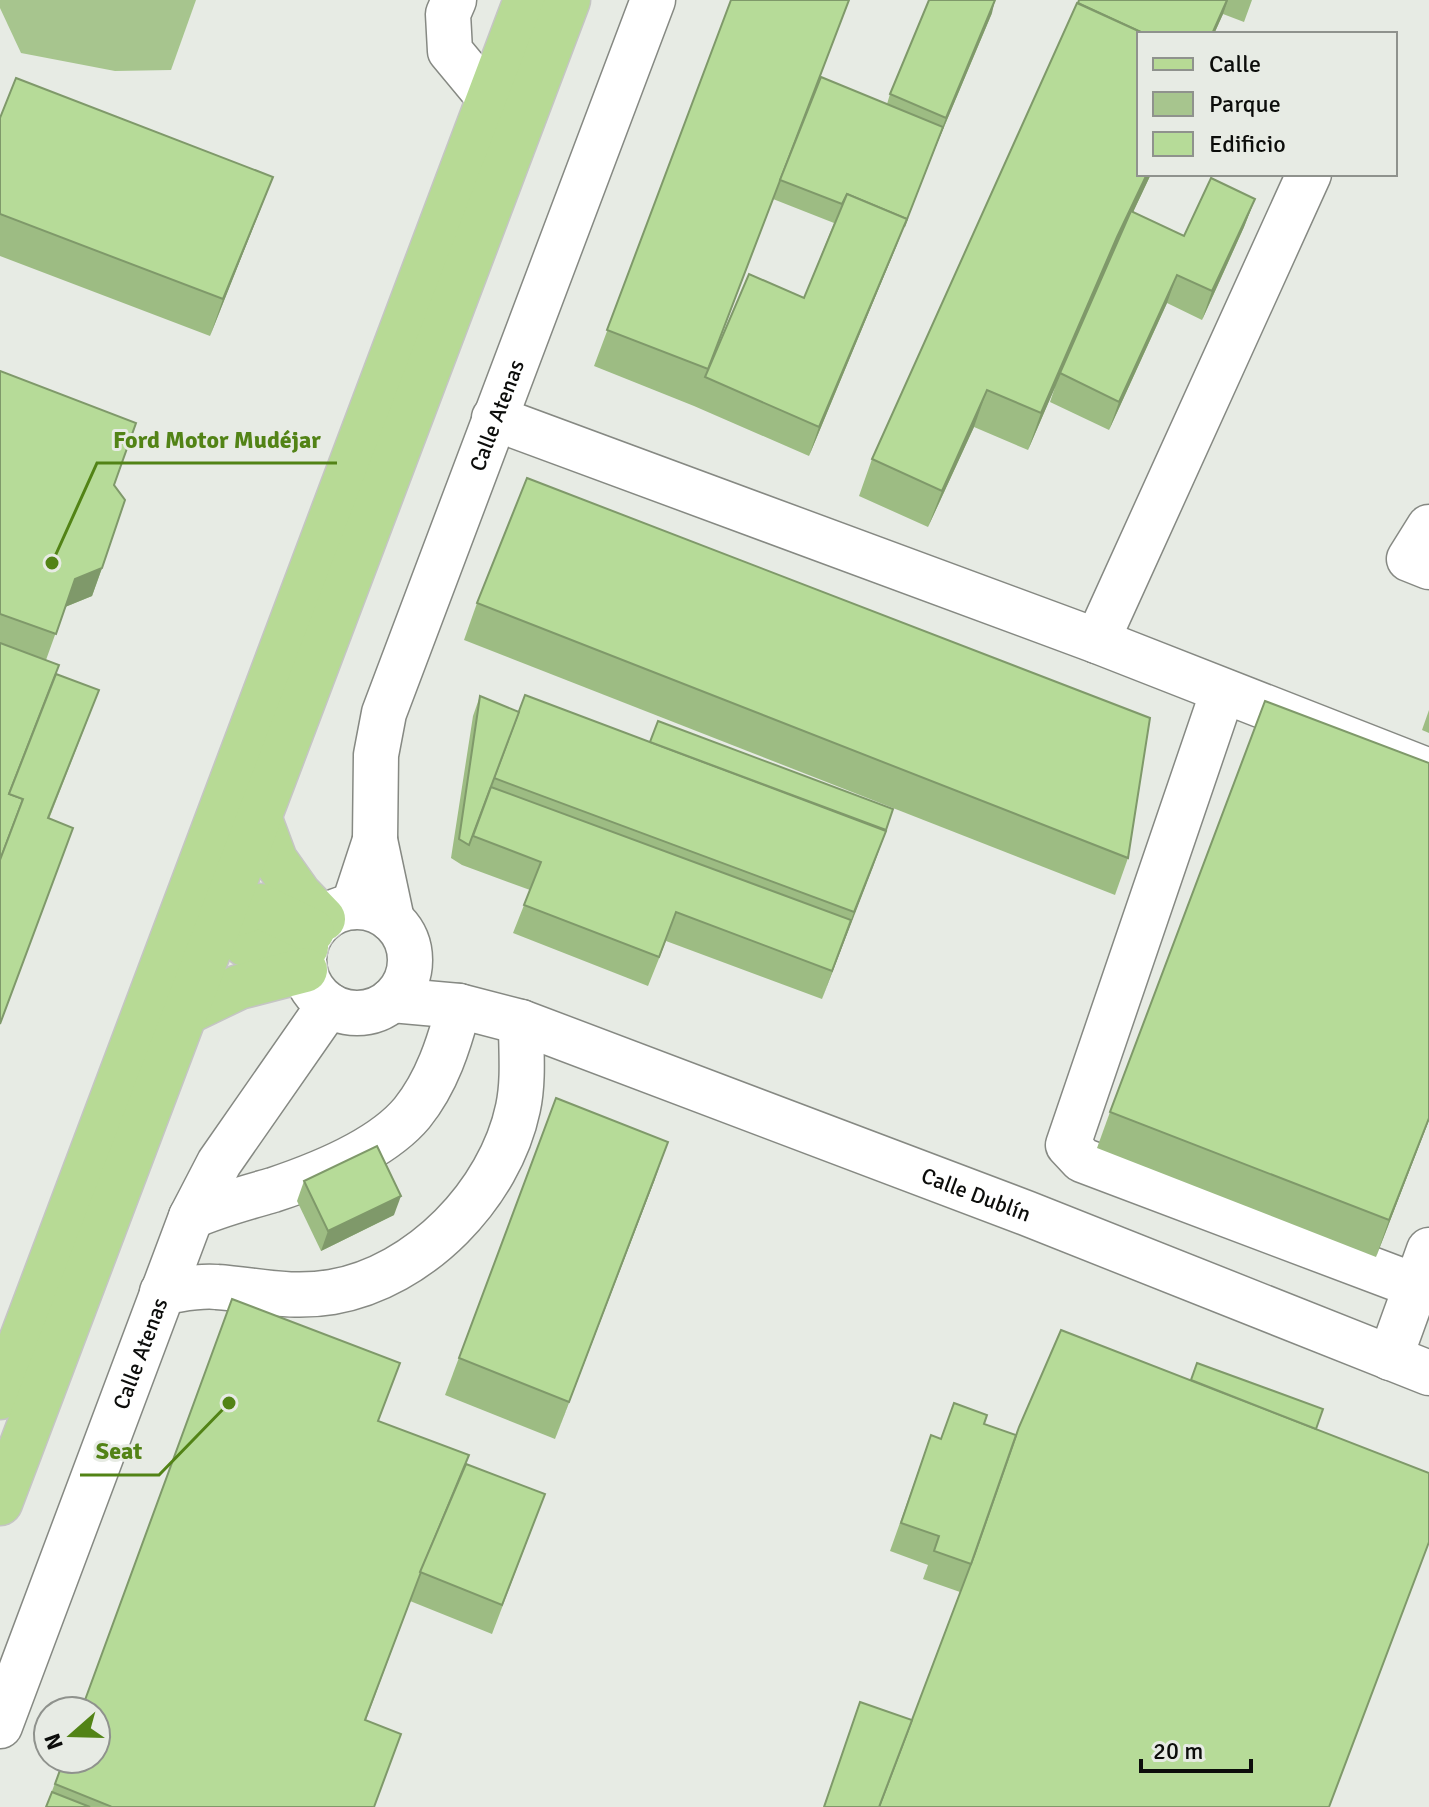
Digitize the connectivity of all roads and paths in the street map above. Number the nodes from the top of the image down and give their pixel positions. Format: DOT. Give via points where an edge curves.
graph roads {
  1 [pos="454,0"];
  2 [pos="526,0"];
  3 [pos="568,0"];
  4 [pos="653,0"];
  5 [pos="489,98"];
  6 [pos="1308,176"];
  7 [pos="372,406"];
  8 [pos="494,418"];
  9 [pos="1429,527"];
  10 [pos="1429,567"];
  11 [pos="1097,641"];
  12 [pos="1223,691"];
  13 [pos="1429,771"];
  14 [pos="259,817"];
  15 [pos="223,918"];
  16 [pos="341,944"];
  17 [pos="392,1000"];
  18 [pos="459,1006"];
  19 [pos="185,1013"];
  20 [pos="521,1022"];
  21 [pos="191,1217"];
  22 [pos="1422,1268"];
  23 [pos="162,1292"];
  24 [pos="32,1313"];
  25 [pos="1410,1365"];
  26 [pos="0,1397"];
  27 [pos="0,1503"];
  28 [pos="0,1726"];
  1 -- 5 [label="street" via="448,14 450,51"];
  2 -- 5 [label="main road"];
  3 -- 14 [label="main road"];
  4 -- 8 [label="street, Calle Atenas"];
  5 -- 7 [label="main road"];
  6 -- 11 [label="street"];
  7 -- 15 [label="main road" via="316,611 217,879"];
  7 -- 24 [label="main road"];
  8 -- 11 [label="street"];
  8 -- 16 [label="street, Calle Atenas" via="384,713 376,755 375,840"];
  9 -- 10 [label="street" via="1409,559"];
  11 -- 12 [label="street"];
  12 -- 13 [label="street"];
  12 -- 22 [label="street" via="1068,1145 1082,1160"];
  14 -- 15 [label="main road"];
  14 -- 16 [label="main road" via="275,860"];
  15 -- 16 [label="main road" via="260,906"];
  15 -- 19 [label="main road"];
  15 -- 24 [label="main road" via="165,1010 85,1218"];
  16 -- 17 [label="street" via="409,970"];
  16 -- 17 [label="street" via="344,1011 361,1013"];
  16 -- 19 [label="main road"];
  16 -- 20 [label="street, Calle Dublín"];
  16 -- 21 [label="street, Calle Atenas"];
  17 -- 18 [label="street, Calle Dublín"];
  18 -- 20 [label="street, Calle Dublín"];
  18 -- 21 [label="street" via="429,1088 411,1114 384,1138 308,1178"];
  19 -- 27 [label="main road"];
  20 -- 23 [label="street" via="518,1107 509,1135 477,1194 435,1244 412,1261 336,1291 294,1296 215,1286"];
  20 -- 25 [label="street, Calle Dublín"];
  21 -- 23 [label="street, Calle Atenas"];
  22 -- 25 [label="street"];
  23 -- 28 [label="street, Calle Atenas"];
  24 -- 26 [label="main road"];
}
